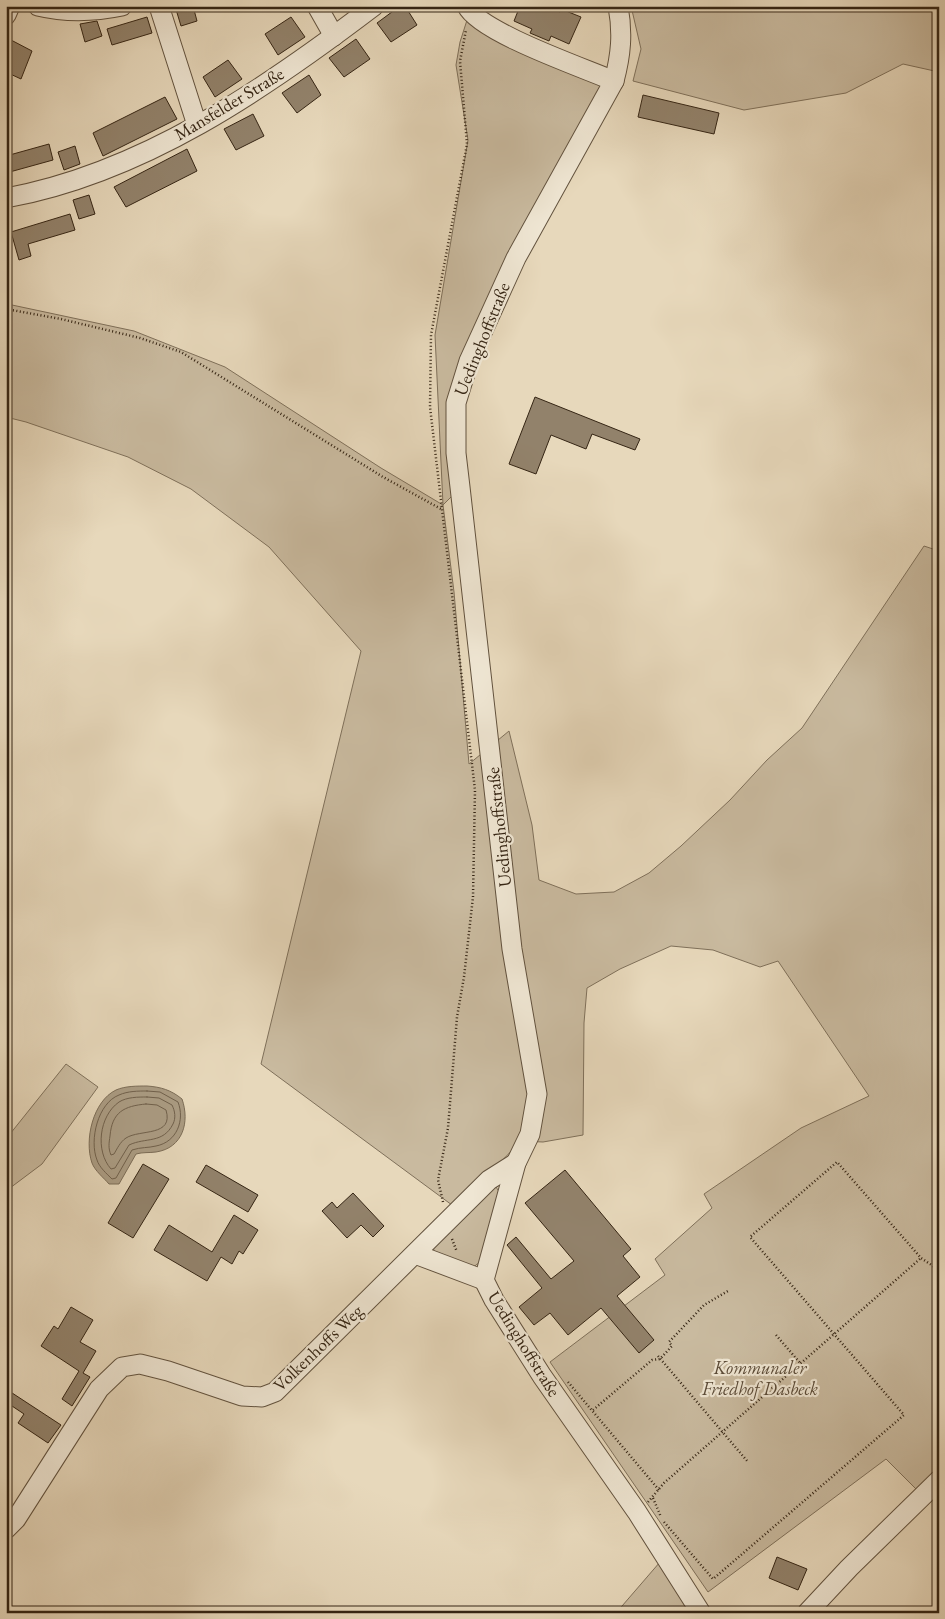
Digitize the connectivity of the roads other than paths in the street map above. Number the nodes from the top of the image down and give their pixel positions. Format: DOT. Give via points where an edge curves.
graph roads {
  1 [pos="10,6"];
  2 [pos="38,6"];
  3 [pos="122,6"];
  4 [pos="159,6"];
  5 [pos="317,6"];
  6 [pos="374,6"];
  7 [pos="618,6"];
  8 [pos="469,10"];
  9 [pos="6,15"];
  10 [pos="334,36"];
  11 [pos="614,81"];
  12 [pos="197,125"];
  13 [pos="6,198"];
  14 [pos="516,1163"];
  15 [pos="415,1254"];
  16 [pos="484,1280"];
  17 [pos="939,1480"];
  18 [pos="6,1529"];
  19 [pos="701,1613"];
  20 [pos="808,1613"];
  1 -- 9 [label="street"];
  2 -- 3 [label="street" via="62,12 96,12"];
  4 -- 12 [label="street"];
  5 -- 10 [label="street"];
  6 -- 10 [label="street, Mansfelder Straße"];
  7 -- 11 [label="street, Uedinghoffstraße" via="621,46"];
  8 -- 11 [label="street" via="491,28"];
  10 -- 12 [label="street, Mansfelder Straße"];
  11 -- 14 [label="street, Uedinghoffstraße" via="516,258 469,361 456,403 456,453 512,949 537,1094 530,1134"];
  12 -- 13 [label="street, Mansfelder Straße" via="136,156 72,182"];
  14 -- 15 [label="street, Volkenhoffs Weg" via="489,1180"];
  14 -- 16 [label="street, Uedinghoffstraße"];
  15 -- 16 [label="street"];
  15 -- 18 [label="street, Volkenhoffs Weg" via="275,1392 262,1397 242,1396 140,1364 122,1367 99,1389 16,1519"];
  16 -- 19 [label="street, Uedinghoffstraße" via="542,1376 637,1512"];
  17 -- 20 [label="street"];
}
